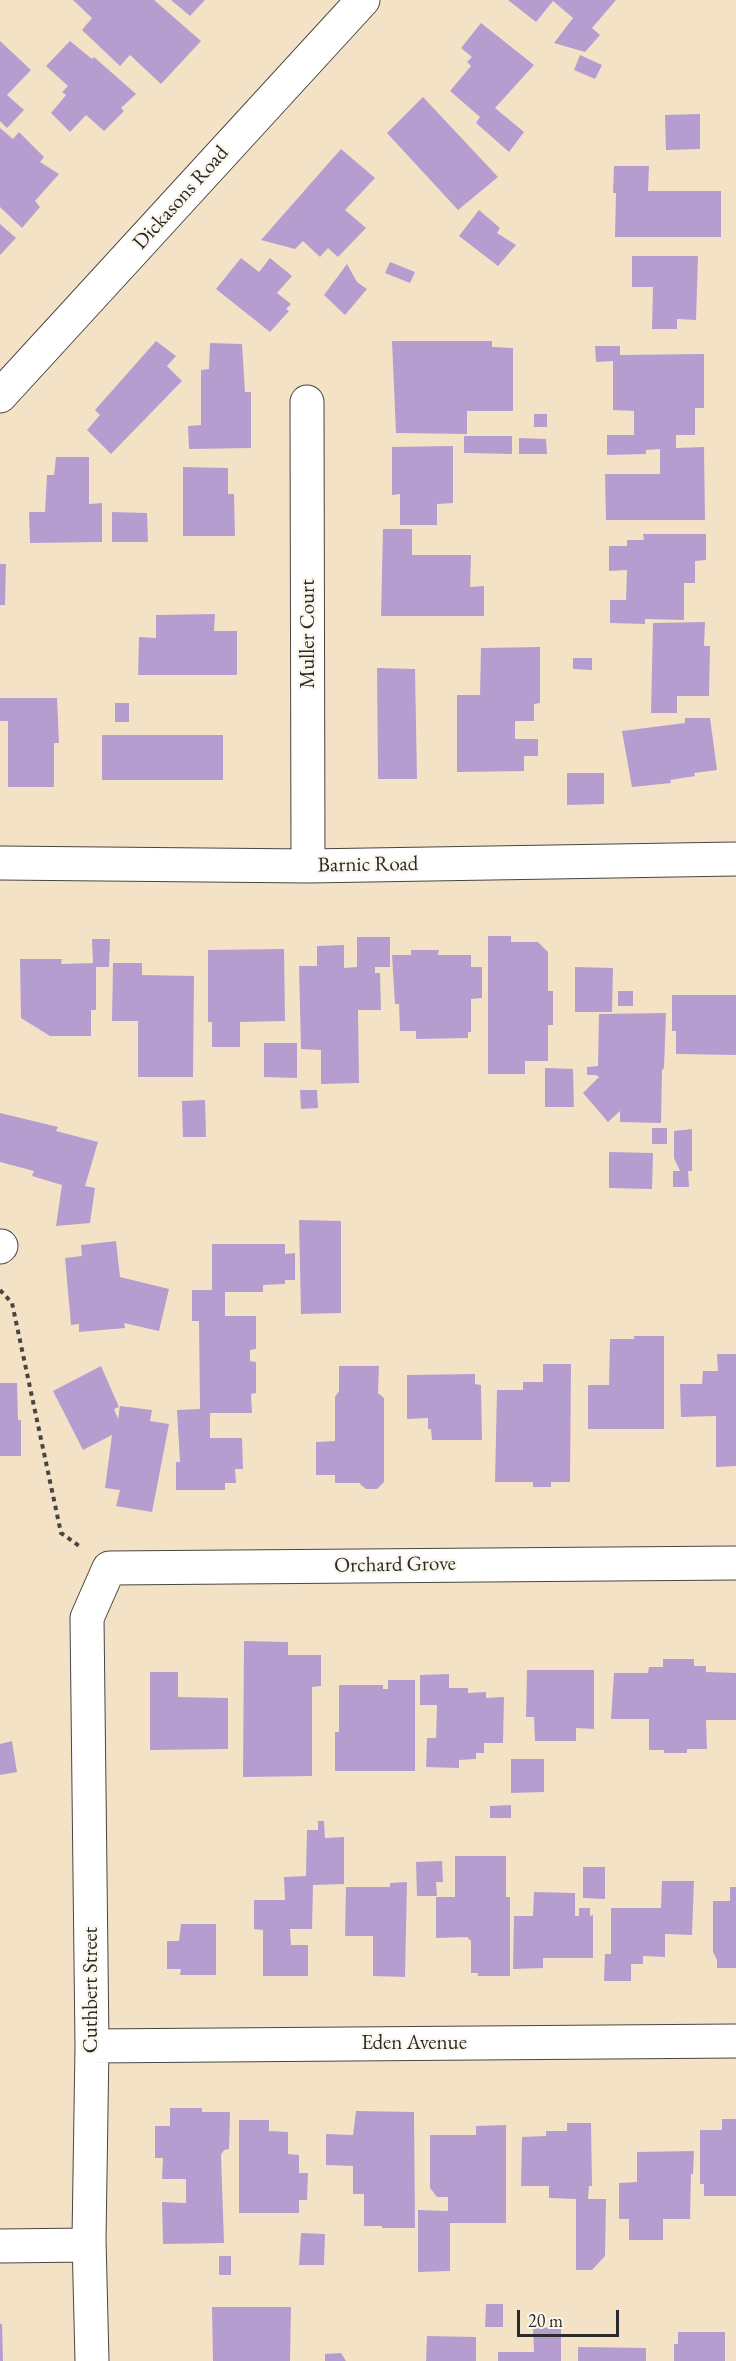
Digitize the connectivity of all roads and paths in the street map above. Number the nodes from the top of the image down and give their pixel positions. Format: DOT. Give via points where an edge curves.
graph roads {
  1 [pos="363,0"];
  2 [pos="0,396"];
  3 [pos="307,402"];
  4 [pos="736,859"];
  5 [pos="0,863"];
  6 [pos="308,866"];
  7 [pos="0,1290"];
  8 [pos="736,1563"];
  9 [pos="109,1568"];
  10 [pos="736,2041"];
  11 [pos="92,2046"];
  12 [pos="89,2245"];
  13 [pos="0,2246"];
  14 [pos="92,2361"];
  1 -- 2 [label="street, Dickasons Road"];
  3 -- 6 [label="street, Muller Court"];
  4 -- 6 [label="street, Barnic Road"];
  5 -- 6 [label="street, Barnic Road"];
  7 -- 9 [label="path" via="12,1304 61,1533"];
  8 -- 9 [label="street, Orchard Grove"];
  9 -- 11 [label="street, Cuthbert Street" via="87,1618"];
  10 -- 11 [label="street, Eden Avenue"];
  11 -- 12 [label="street, Cuthbert Street"];
  12 -- 13 [label="street"];
  12 -- 14 [label="street, Cuthbert Street"];
}
